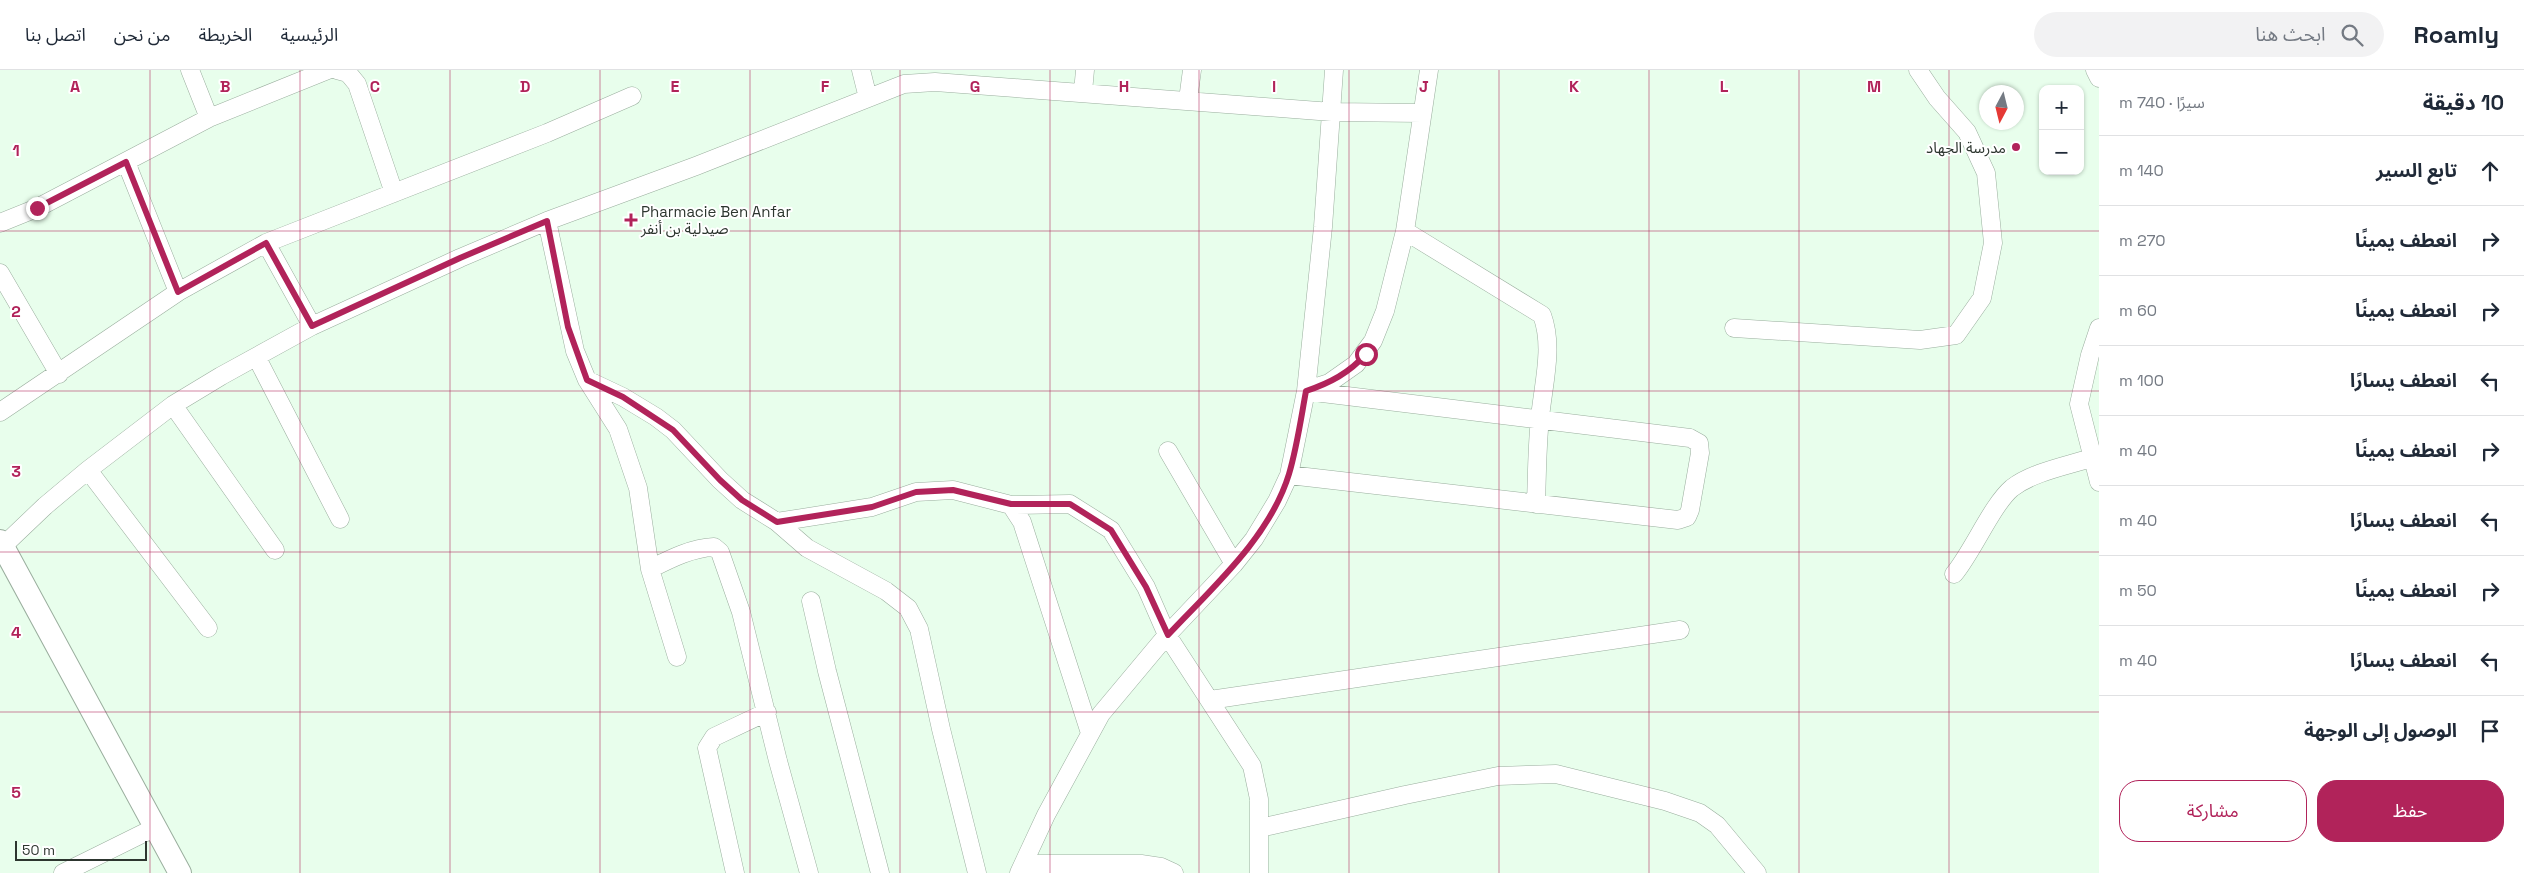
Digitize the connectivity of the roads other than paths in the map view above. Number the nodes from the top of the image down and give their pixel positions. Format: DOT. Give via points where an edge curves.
graph roads {
  1 [pos="190,70"];
  2 [pos="328,70"];
  3 [pos="337,70"];
  4 [pos="861,70"];
  5 [pos="1085,70"];
  6 [pos="1192,70"];
  7 [pos="1334,70"];
  8 [pos="1429,70"];
  9 [pos="1918,70"];
  10 [pos="2095,70"];
  11 [pos="2099,78"];
  12 [pos="1083,92"];
  13 [pos="632,96"];
  14 [pos="868,98"];
  15 [pos="1188,100"];
  16 [pos="1332,112"];
  17 [pos="1422,113"];
  18 [pos="209,118"];
  19 [pos="126,162"];
  20 [pos="394,193"];
  21 [pos="547,221"];
  22 [pos="0,223"];
  23 [pos="1405,231"];
  24 [pos="266,243"];
  25 [pos="0,273"];
  26 [pos="178,292"];
  27 [pos="312,326"];
  28 [pos="1734,328"];
  29 [pos="2099,328"];
  30 [pos="257,358"];
  31 [pos="59,374"];
  32 [pos="587,380"];
  33 [pos="1306,391"];
  34 [pos="173,405"];
  35 [pos="0,412"];
  36 [pos="1539,419"];
  37 [pos="1168,452"];
  38 [pos="2091,458"];
  39 [pos="88,470"];
  40 [pos="1289,475"];
  41 [pos="2099,482"];
  42 [pos="1011,504"];
  43 [pos="1536,504"];
  44 [pos="340,519"];
  45 [pos="777,522"];
  46 [pos="1,543"];
  47 [pos="275,550"];
  48 [pos="1234,564"];
  49 [pos="650,569"];
  50 [pos="1954,574"];
  51 [pos="812,601"];
  52 [pos="208,628"];
  53 [pos="1680,630"];
  54 [pos="1168,635"];
  55 [pos="677,657"];
  56 [pos="1210,700"];
  57 [pos="767,712"];
  58 [pos="1090,733"];
  59 [pos="156,827"];
  60 [pos="1260,828"];
  61 [pos="1022,868"];
  62 [pos="1140,869"];
  63 [pos="63,873"];
  64 [pos="180,873"];
  65 [pos="735,873"];
  66 [pos="809,873"];
  67 [pos="880,873"];
  68 [pos="977,873"];
  69 [pos="1174,873"];
  70 [pos="1259,873"];
  71 [pos="1757,873"];
  1 -- 18 [label="street"];
  2 -- 18 [label="street"];
  3 -- 20 [label="street" via="348,73 357,84"];
  4 -- 14 [label="street"];
  5 -- 12 [label="street"];
  6 -- 15 [label="street"];
  7 -- 16 [label="street"];
  8 -- 17 [label="street"];
  9 -- 28 [label="street" via="1967,132 1986,174 1993,243 1982,298 1956,335 1920,340"];
  10 -- 11 [label="street"];
  12 -- 14 [label="street" via="915,82"];
  12 -- 15 [label="street"];
  13 -- 20 [label="street"];
  14 -- 21 [label="street"];
  15 -- 16 [label="street"];
  16 -- 17 [label="street"];
  16 -- 33 [label="street"];
  17 -- 23 [label="street"];
  18 -- 19 [label="street"];
  19 -- 22 [label="street" via="37,208"];
  19 -- 26 [label="street"];
  20 -- 24 [label="street"];
  21 -- 27 [label="street"];
  21 -- 32 [label="street" via="568,327"];
  23 -- 33 [label="street" via="1385,311 1366,354 1345,373"];
  23 -- 36 [label="street" via="1542,314 1547,329 1547,359"];
  24 -- 26 [label="street"];
  24 -- 27 [label="street"];
  25 -- 31 [label="street"];
  26 -- 31 [label="street"];
  27 -- 30 [label="street"];
  29 -- 38 [label="street" via="2079,404"];
  30 -- 34 [label="street"];
  30 -- 44 [label="street"];
  31 -- 35 [label="street"];
  32 -- 45 [label="street" via="623,397 667,426 742,500"];
  32 -- 49 [label="street" via="624,445 638,488"];
  33 -- 36 [label="street"];
  33 -- 40 [label="street"];
  34 -- 39 [label="street"];
  34 -- 47 [label="street"];
  36 -- 43 [label="street"];
  36 -- 43 [label="street" via="1690,438 1699,443 1700,453 1687,517 1678,520"];
  37 -- 48 [label="street"];
  38 -- 41 [label="street"];
  38 -- 50 [label="street" via="2032,478 2012,489"];
  39 -- 46 [label="street"];
  39 -- 52 [label="street"];
  40 -- 43 [label="street"];
  40 -- 48 [label="street" via="1277,502"];
  42 -- 45 [label="street" via="953,490 916,492 872,507"];
  42 -- 54 [label="street" via="1070,504 1111,530 1146,587"];
  42 -- 58 [label="street" via="1022,522"];
  45 -- 68 [label="street" via="807,548 886,591 908,608 919,629"];
  46 -- 59 [label="main road"];
  48 -- 54 [label="street"];
  49 -- 55 [label="street"];
  49 -- 57 [label="street" via="673,557 702,548 719,550 741,612"];
  51 -- 67 [label="street"];
  53 -- 56 [label="street"];
  54 -- 56 [label="street"];
  54 -- 58 [label="street" via="1101,714"];
  56 -- 60 [label="street" via="1252,766 1259,800"];
  57 -- 65 [label="street" via="714,737 707,748"];
  57 -- 66 [label="street"];
  58 -- 61 [label="street"];
  59 -- 63 [label="street"];
  59 -- 64 [label="main road"];
  60 -- 70 [label="street"];
  60 -- 71 [label="street" via="1498,776 1556,774 1700,813 1717,825"];
  61 -- 62 [label="street"];
  62 -- 69 [label="street" via="1161,867"];
}
